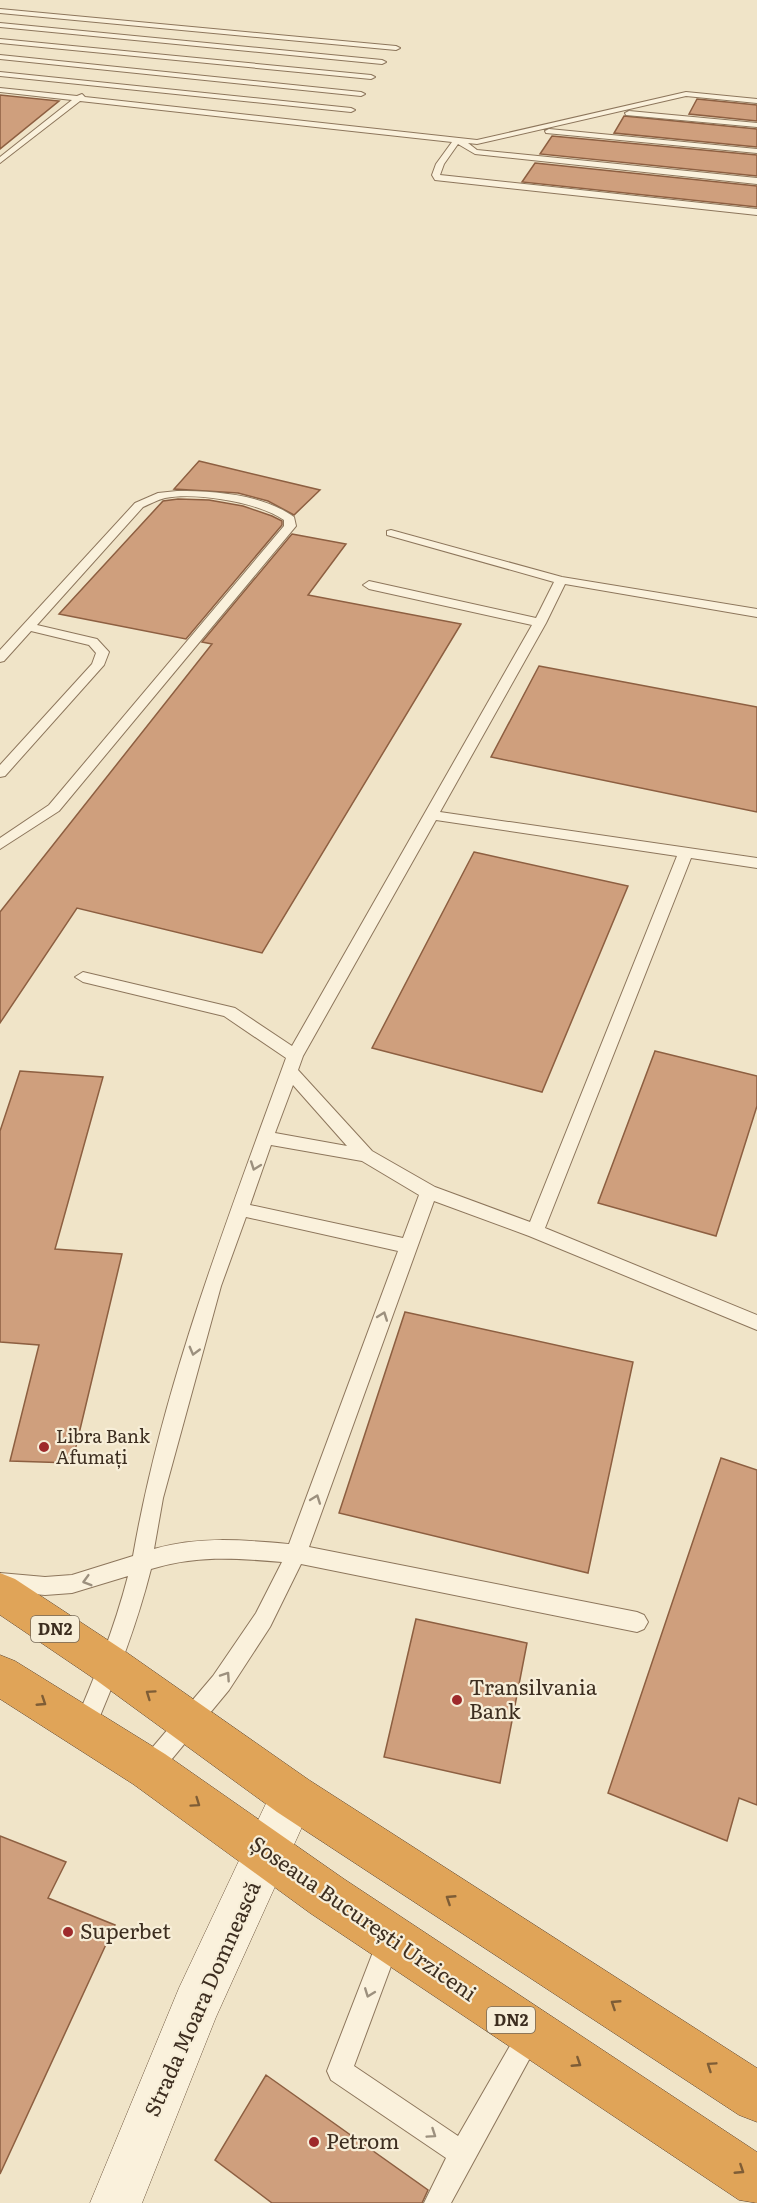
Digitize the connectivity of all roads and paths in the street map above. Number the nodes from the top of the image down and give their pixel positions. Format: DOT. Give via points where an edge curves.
graph roads {
  1 [pos="0,11"];
  2 [pos="0,25"];
  3 [pos="162,27"];
  4 [pos="147,39"];
  5 [pos="0,41"];
  6 [pos="396,48"];
  7 [pos="130,54"];
  8 [pos="0,57"];
  9 [pos="382,62"];
  10 [pos="114,69"];
  11 [pos="0,74"];
  12 [pos="371,77"];
  13 [pos="97,84"];
  14 [pos="0,90"];
  15 [pos="361,94"];
  16 [pos="79,99"];
  17 [pos="757,101"];
  18 [pos="351,110"];
  19 [pos="613,111"];
  20 [pos="757,125"];
  21 [pos="535,129"];
  22 [pos="457,140"];
  23 [pos="757,151"];
  24 [pos="0,161"];
  25 [pos="757,181"];
  26 [pos="757,212"];
  27 [pos="391,533"];
  28 [pos="561,580"];
  29 [pos="369,585"];
  30 [pos="757,613"];
  31 [pos="540,623"];
  32 [pos="28,627"];
  33 [pos="0,658"];
  34 [pos="5,761"];
  35 [pos="0,773"];
  36 [pos="432,815"];
  37 [pos="0,845"];
  38 [pos="686,852"];
  39 [pos="757,862"];
  40 [pos="83,977"];
  41 [pos="293,1064"];
  42 [pos="266,1138"];
  43 [pos="366,1155"];
  44 [pos="429,1192"];
  45 [pos="240,1209"];
  46 [pos="535,1230"];
  47 [pos="408,1246"];
  48 [pos="757,1323"];
  49 [pos="296,1554"];
  50 [pos="142,1562"];
  51 [pos="0,1582"];
  52 [pos="0,1592"];
  53 [pos="638,1622"];
  54 [pos="111,1666"];
  55 [pos="0,1675"];
  56 [pos="189,1722"];
  57 [pos="83,1730"];
  58 [pos="149,1769"];
  59 [pos="293,1796"];
  60 [pos="268,1853"];
  61 [pos="389,1938"];
  62 [pos="531,2033"];
  63 [pos="757,2097"];
  64 [pos="462,2154"];
  65 [pos="757,2182"];
  66 [pos="116,2203"];
  67 [pos="437,2203"];
  1 -- 3 [label="lane"];
  2 -- 4 [label="lane"];
  3 -- 4 [label="lane"];
  3 -- 6 [label="lane"];
  4 -- 7 [label="lane"];
  4 -- 9 [label="lane"];
  5 -- 7 [label="lane"];
  7 -- 10 [label="lane"];
  7 -- 12 [label="lane"];
  8 -- 10 [label="lane"];
  10 -- 13 [label="lane"];
  10 -- 15 [label="lane"];
  11 -- 13 [label="lane"];
  13 -- 16 [label="lane"];
  13 -- 18 [label="lane"];
  14 -- 16 [label="lane"];
  16 -- 22 [label="lane"];
  16 -- 24 [label="lane"];
  17 -- 19 [label="lane" via="687,94"];
  19 -- 20 [label="lane"];
  19 -- 21 [label="lane"];
  21 -- 22 [label="lane" via="477,142"];
  21 -- 23 [label="lane"];
  22 -- 25 [label="lane" via="475,152"];
  22 -- 26 [label="lane" via="440,164 438,178"];
  27 -- 28 [label="lane"];
  28 -- 30 [label="lane"];
  28 -- 31 [label="lane"];
  29 -- 31 [label="lane"];
  31 -- 36 [label="lane"];
  32 -- 33 [label="lane"];
  32 -- 34 [label="lane" via="93,642 103,652 98,665"];
  32 -- 37 [label="lane" via="139,505 152,499 201,494 271,507 283,511 290,519 290,526 54,808"];
  34 -- 35 [label="lane"];
  36 -- 38 [label="lane"];
  36 -- 41 [label="lane"];
  38 -- 39 [label="lane"];
  38 -- 46 [label="lane"];
  40 -- 41 [label="lane" via="229,1012"];
  41 -- 42 [label="lane"];
  41 -- 43 [label="lane"];
  42 -- 43 [label="lane"];
  42 -- 45 [label="lane, one-way"];
  43 -- 44 [label="lane"];
  44 -- 46 [label="lane"];
  44 -- 47 [label="lane"];
  45 -- 47 [label="lane"];
  45 -- 50 [label="lane, one-way" via="212,1286 153,1498"];
  46 -- 48 [label="lane"];
  49 -- 47 [label="lane, one-way"];
  49 -- 50 [label="lane" via="228,1548 179,1551"];
  49 -- 53 [label="lane"];
  56 -- 49 [label="lane, one-way" via="263,1620"];
  50 -- 51 [label="lane, one-way" via="72,1584"];
  50 -- 54 [label="lane"];
  52 -- 54 [label="highway, DN2"];
  56 -- 54 [label="highway, DN2, one-way"];
  54 -- 57 [label="lane"];
  55 -- 57 [label="highway, Șoseaua București Urziceni / DN2, one-way"];
  56 -- 58 [label="lane"];
  56 -- 59 [label="highway, DN2"];
  57 -- 58 [label="highway, Șoseaua București Urziceni / DN2"];
  58 -- 60 [label="highway, Șoseaua București Urziceni / DN2, one-way"];
  59 -- 60 [label="street, Strada Moara Domnească"];
  63 -- 59 [label="highway, DN2, one-way"];
  60 -- 61 [label="highway, Șoseaua București Urziceni / DN2"];
  60 -- 66 [label="street, Strada Moara Domnească" via="196,2005"];
  61 -- 62 [label="highway, Șoseaua București Urziceni / DN2"];
  61 -- 64 [label="lane, one-way" via="340,2071"];
  62 -- 64 [label="lane"];
  62 -- 65 [label="highway, Șoseaua București Urziceni / DN2, one-way"];
  64 -- 67 [label="lane"];
}
